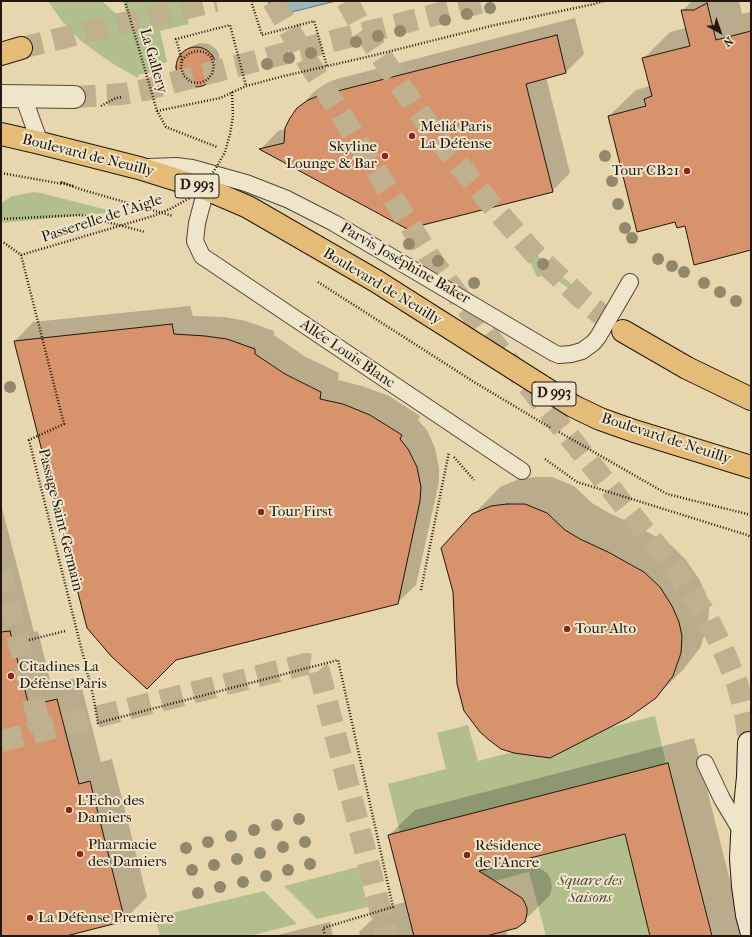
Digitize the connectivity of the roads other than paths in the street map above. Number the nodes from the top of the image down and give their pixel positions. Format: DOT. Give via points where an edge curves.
graph roads {
  1 [pos="1,96"];
  2 [pos="23,96"];
  3 [pos="74,97"];
  4 [pos="1,134"];
  5 [pos="40,143"];
  6 [pos="139,168"];
  7 [pos="206,189"];
  8 [pos="630,282"];
  9 [pos="623,331"];
  10 [pos="751,399"];
  11 [pos="751,467"];
  12 [pos="522,471"];
  13 [pos="749,743"];
  14 [pos="705,763"];
  15 [pos="742,836"];
  16 [pos="751,930"];
  1 -- 2 [label="main road"];
  2 -- 3 [label="main road"];
  2 -- 5 [label="lane"];
  4 -- 5 [label="main road, Boulevard de Neuilly / D 993"];
  5 -- 6 [label="main road, Boulevard de Neuilly / D 993"];
  6 -- 7 [label="main road, Boulevard de Neuilly / D 993"];
  6 -- 8 [label="lane, Parvis Joséphine Baker" via="192,168 246,183 287,199 334,222 559,355 582,350 598,337"];
  7 -- 11 [label="main road, Boulevard de Neuilly / D 993" via="248,207 369,278 573,406 634,431"];
  7 -- 12 [label="lane, Allée Louis Blanc" via="195,241 202,256"];
  9 -- 10 [label="main road" via="687,368"];
  13 -- 15 [label="main road"];
  14 -- 15 [label="lane"];
  15 -- 16 [label="main road" via="743,886"];
}
